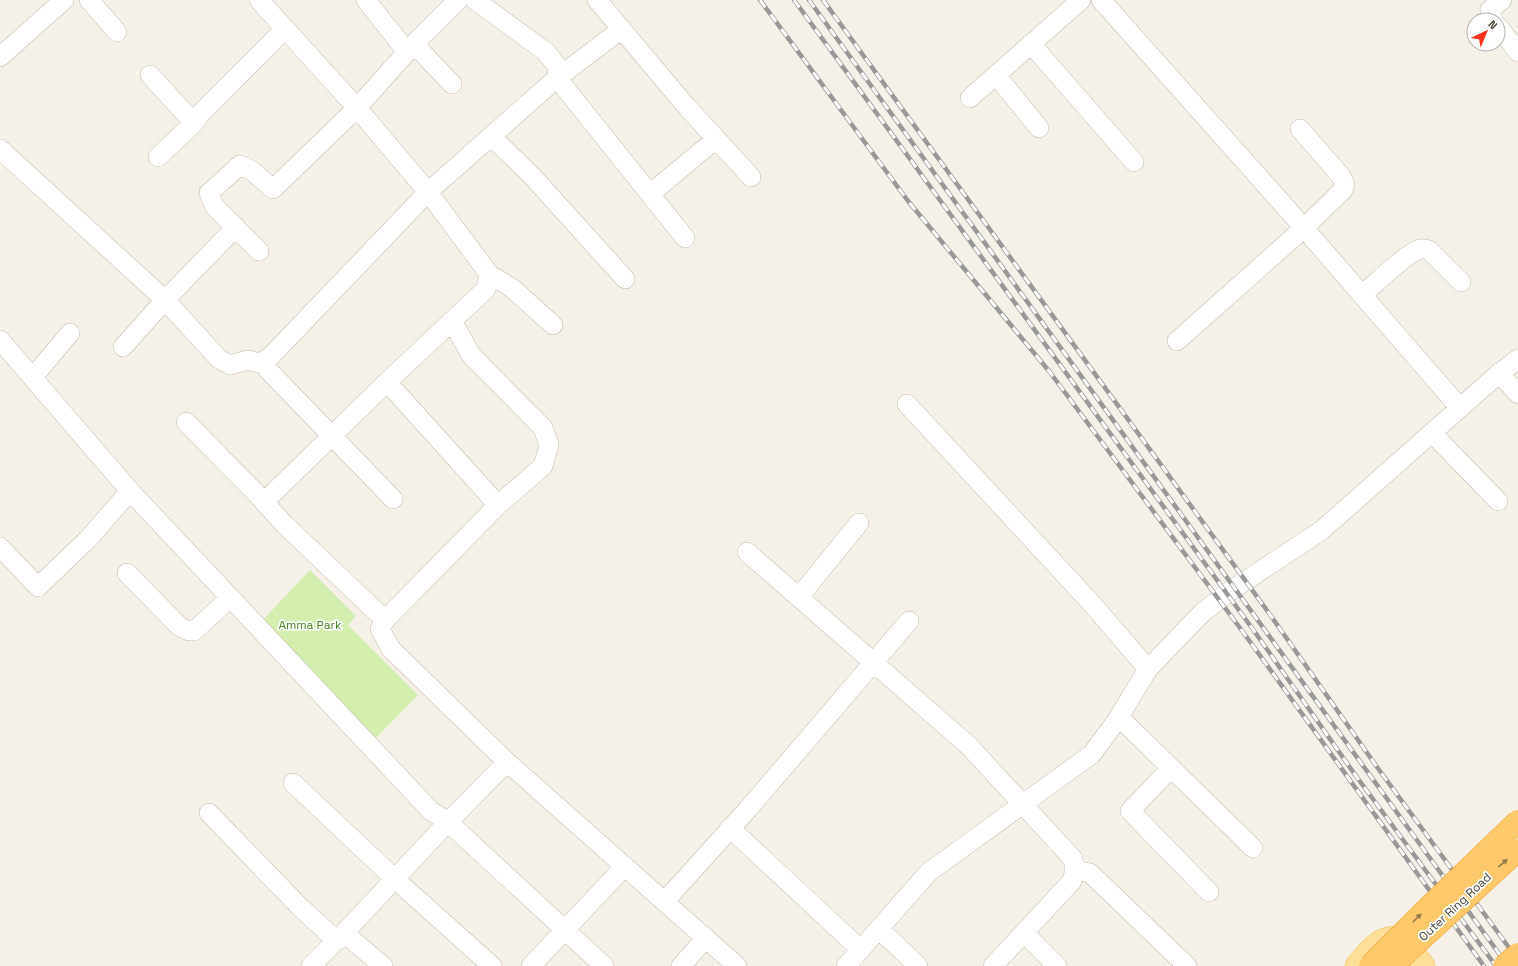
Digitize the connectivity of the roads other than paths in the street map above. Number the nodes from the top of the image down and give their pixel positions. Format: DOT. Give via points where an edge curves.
graph roads {
  1 [pos="64,0"];
  2 [pos="89,0"];
  3 [pos="259,0"];
  4 [pos="366,0"];
  5 [pos="458,0"];
  6 [pos="475,0"];
  7 [pos="1081,0"];
  8 [pos="1101,0"];
  9 [pos="1502,0"];
  10 [pos="604,3"];
  11 [pos="1491,12"];
  12 [pos="285,29"];
  13 [pos="622,29"];
  14 [pos="117,32"];
  15 [pos="1506,36"];
  16 [pos="1032,45"];
  17 [pos="411,48"];
  18 [pos="1518,52"];
  19 [pos="0,57"];
  20 [pos="150,75"];
  21 [pos="996,75"];
  22 [pos="558,78"];
  23 [pos="452,84"];
  24 [pos="970,98"];
  25 [pos="357,108"];
  26 [pos="194,123"];
  27 [pos="1039,128"];
  28 [pos="1300,129"];
  29 [pos="490,136"];
  30 [pos="716,139"];
  31 [pos="0,149"];
  32 [pos="158,157"];
  33 [pos="1134,162"];
  34 [pos="751,177"];
  35 [pos="428,192"];
  36 [pos="650,194"];
  37 [pos="236,227"];
  38 [pos="1304,228"];
  39 [pos="685,238"];
  40 [pos="259,251"];
  41 [pos="489,274"];
  42 [pos="625,279"];
  43 [pos="1461,282"];
  44 [pos="1362,295"];
  45 [pos="165,300"];
  46 [pos="452,321"];
  47 [pos="553,324"];
  48 [pos="70,333"];
  49 [pos="0,340"];
  50 [pos="1177,342"];
  51 [pos="123,347"];
  52 [pos="1518,359"];
  53 [pos="268,370"];
  54 [pos="1499,373"];
  55 [pos="33,377"];
  56 [pos="387,382"];
  57 [pos="1518,394"];
  58 [pos="907,404"];
  59 [pos="1460,408"];
  60 [pos="186,422"];
  61 [pos="1432,433"];
  62 [pos="332,436"];
  63 [pos="130,491"];
  64 [pos="393,499"];
  65 [pos="1498,501"];
  66 [pos="264,502"];
  67 [pos="498,505"];
  68 [pos="859,523"];
  69 [pos="0,547"];
  70 [pos="747,552"];
  71 [pos="127,573"];
  72 [pos="799,597"];
  73 [pos="230,598"];
  74 [pos="385,620"];
  75 [pos="909,621"];
  76 [pos="874,662"];
  77 [pos="1148,669"];
  78 [pos="1119,717"];
  79 [pos="507,762"];
  80 [pos="1171,768"];
  81 [pos="293,783"];
  82 [pos="1022,804"];
  83 [pos="209,812"];
  84 [pos="1518,821"];
  85 [pos="448,822"];
  86 [pos="730,828"];
  87 [pos="1253,848"];
  88 [pos="1518,850"];
  89 [pos="625,866"];
  90 [pos="1075,870"];
  91 [pos="394,879"];
  92 [pos="1209,892"];
  93 [pos="664,901"];
  94 [pos="879,929"];
  95 [pos="565,931"];
  96 [pos="1024,933"];
  97 [pos="340,937"];
  98 [pos="706,938"];
  99 [pos="861,950"];
  100 [pos="1518,954"];
  101 [pos="311,966"];
  102 [pos="383,966"];
  103 [pos="492,966"];
  104 [pos="531,966"];
  105 [pos="604,966"];
  106 [pos="681,966"];
  107 [pos="737,966"];
  108 [pos="846,966"];
  109 [pos="918,966"];
  110 [pos="993,966"];
  111 [pos="1057,966"];
  112 [pos="1187,966"];
  113 [pos="1356,966"];
  114 [pos="1370,966"];
  115 [pos="1392,966"];
  116 [pos="1424,966"];
  117 [pos="1504,966"];
  1 -- 19 [label="street"];
  2 -- 14 [label="street"];
  3 -- 12 [label="street"];
  4 -- 17 [label="street"];
  5 -- 17 [label="street"];
  6 -- 22 [label="street" via="546,52 558,67"];
  7 -- 16 [label="street"];
  8 -- 38 [label="street"];
  9 -- 11 [label="street"];
  10 -- 13 [label="street"];
  12 -- 25 [label="street"];
  12 -- 26 [label="street"];
  13 -- 22 [label="street"];
  13 -- 30 [label="street"];
  15 -- 18 [label="street"];
  16 -- 21 [label="street"];
  16 -- 33 [label="street"];
  17 -- 23 [label="street"];
  17 -- 25 [label="street"];
  20 -- 26 [label="street"];
  21 -- 24 [label="street"];
  21 -- 27 [label="street"];
  22 -- 29 [label="street"];
  22 -- 36 [label="street"];
  25 -- 35 [label="street"];
  25 -- 37 [label="street" via="273,190 251,170 240,165 224,178 209,193 214,206"];
  26 -- 32 [label="street"];
  28 -- 38 [label="street" via="1346,184"];
  29 -- 35 [label="street"];
  29 -- 42 [label="street" via="532,176"];
  30 -- 34 [label="street"];
  30 -- 36 [label="street"];
  31 -- 45 [label="street"];
  35 -- 41 [label="street"];
  35 -- 45 [label="street" via="265,361 259,363 248,360 230,366 225,364"];
  36 -- 39 [label="street"];
  37 -- 40 [label="street"];
  37 -- 45 [label="street"];
  38 -- 44 [label="street"];
  38 -- 50 [label="street"];
  41 -- 46 [label="street" via="486,289"];
  41 -- 47 [label="street" via="512,288"];
  43 -- 44 [label="street" via="1424,248 1407,257"];
  44 -- 59 [label="street"];
  45 -- 51 [label="street"];
  46 -- 56 [label="street"];
  46 -- 67 [label="street" via="471,355 543,428 549,445 543,466"];
  48 -- 55 [label="street"];
  49 -- 55 [label="street"];
  52 -- 54 [label="street"];
  53 -- 62 [label="street"];
  54 -- 57 [label="street"];
  54 -- 59 [label="street"];
  55 -- 63 [label="street"];
  56 -- 62 [label="street"];
  56 -- 67 [label="street"];
  58 -- 77 [label="street" via="1093,605"];
  59 -- 61 [label="street"];
  60 -- 66 [label="street"];
  61 -- 65 [label="street"];
  61 -- 77 [label="street" via="1313,537 1227,593 1202,613"];
  62 -- 64 [label="street"];
  62 -- 66 [label="street"];
  63 -- 69 [label="street" via="89,538 38,587"];
  63 -- 73 [label="street"];
  66 -- 74 [label="street"];
  67 -- 74 [label="street"];
  68 -- 72 [label="street"];
  70 -- 72 [label="street"];
  71 -- 73 [label="street" via="180,627 189,631 194,631"];
  72 -- 76 [label="street"];
  73 -- 85 [label="street" via="430,811"];
  74 -- 79 [label="street" via="380,629 391,649"];
  75 -- 76 [label="street"];
  76 -- 82 [label="street" via="969,746"];
  76 -- 86 [label="street"];
  77 -- 78 [label="street"];
  78 -- 80 [label="street"];
  78 -- 82 [label="street" via="1092,754"];
  79 -- 85 [label="street"];
  79 -- 89 [label="street"];
  80 -- 87 [label="street"];
  80 -- 92 [label="street" via="1130,811"];
  81 -- 91 [label="street"];
  82 -- 90 [label="street" via="1073,859"];
  82 -- 94 [label="street" via="929,872"];
  83 -- 97 [label="street" via="300,907"];
  114 -- 84 [label="highway, one-way, bridge"];
  85 -- 91 [label="street"];
  85 -- 95 [label="street"];
  86 -- 93 [label="street"];
  86 -- 99 [label="street"];
  115 -- 88 [label="highway, Outer Ring Road, one-way, bridge"];
  89 -- 93 [label="street"];
  89 -- 95 [label="street"];
  90 -- 96 [label="street" via="1072,881"];
  90 -- 112 [label="street" via="1090,873"];
  91 -- 97 [label="street"];
  91 -- 103 [label="street"];
  93 -- 98 [label="street"];
  94 -- 99 [label="street"];
  94 -- 109 [label="street"];
  95 -- 104 [label="street"];
  95 -- 105 [label="street"];
  96 -- 110 [label="street"];
  96 -- 111 [label="street"];
  97 -- 101 [label="street"];
  97 -- 102 [label="street"];
  98 -- 106 [label="street"];
  98 -- 107 [label="street"];
  99 -- 108 [label="street"];
  100 -- 117 [label="highway, bridge"];
  113 -- 116 [label="main road" via="1371,948 1391,937 1401,940 1408,946"];
}
